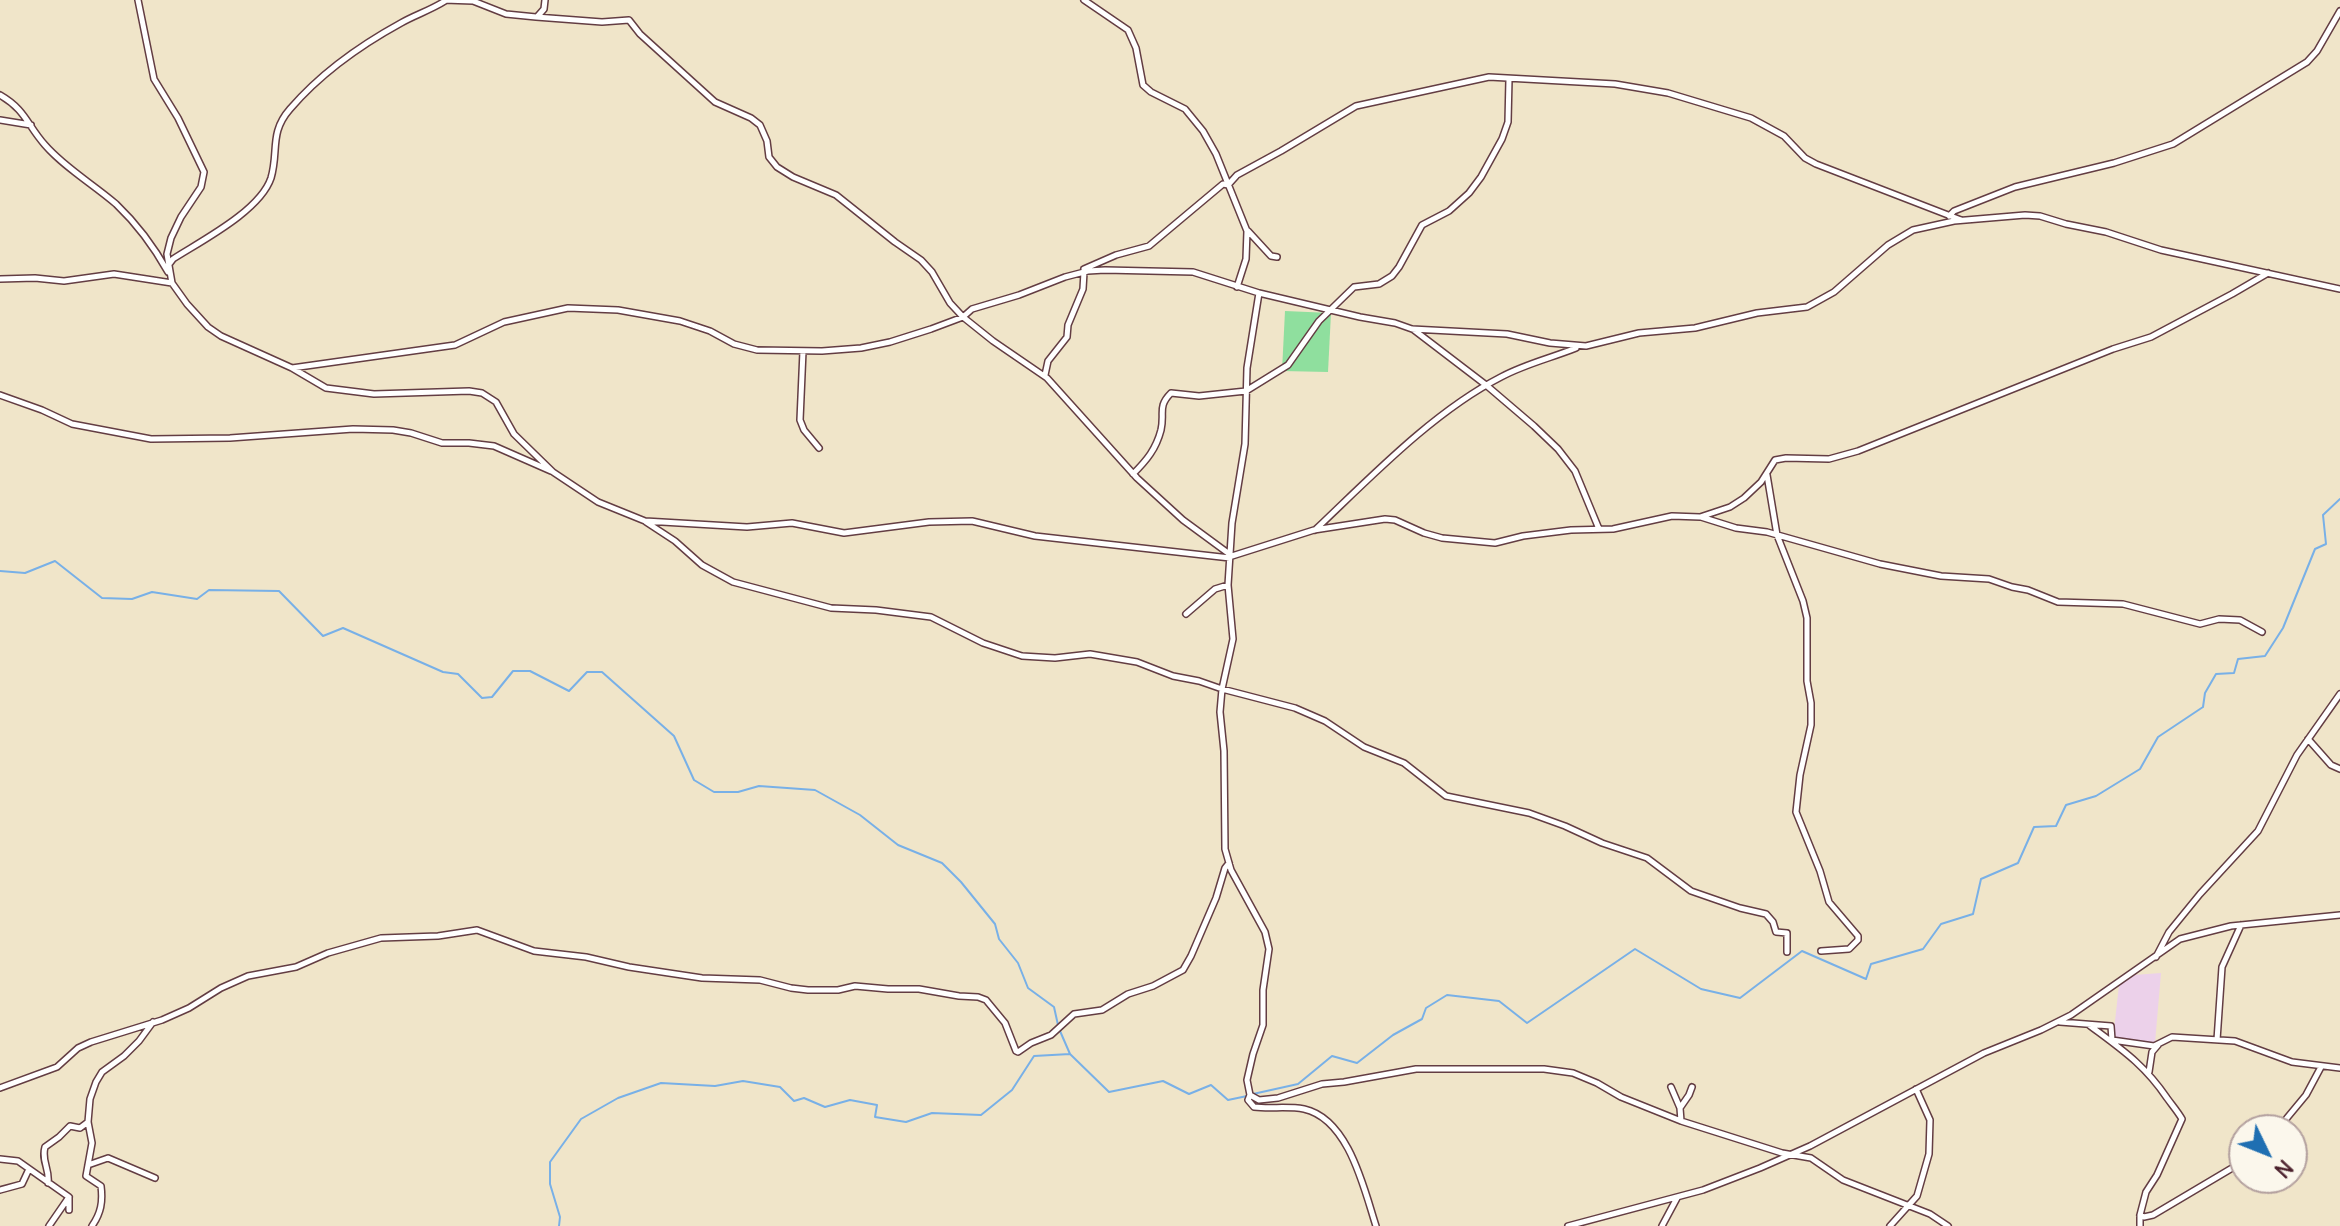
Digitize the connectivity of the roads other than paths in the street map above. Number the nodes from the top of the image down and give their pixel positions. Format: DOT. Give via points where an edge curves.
graph roads {
  1 [pos="138,0"];
  2 [pos="445,0"];
  3 [pos="545,0"];
  4 [pos="1084,0"];
  5 [pos="2340,11"];
  6 [pos="536,17"];
  7 [pos="1509,79"];
  8 [pos="0,95"];
  9 [pos="0,120"];
  10 [pos="32,125"];
  11 [pos="1228,185"];
  12 [pos="1949,216"];
  13 [pos="1966,221"];
  14 [pos="1247,231"];
  15 [pos="1277,257"];
  16 [pos="169,264"];
  17 [pos="1084,272"];
  18 [pos="2269,272"];
  19 [pos="169,273"];
  20 [pos="1072,275"];
  21 [pos="0,279"];
  22 [pos="172,283"];
  23 [pos="1237,287"];
  24 [pos="2340,289"];
  25 [pos="1259,293"];
  26 [pos="1332,311"];
  27 [pos="963,317"];
  28 [pos="1412,329"];
  29 [pos="1582,346"];
  30 [pos="803,351"];
  31 [pos="292,368"];
  32 [pos="1046,377"];
  33 [pos="1486,385"];
  34 [pos="1246,391"];
  35 [pos="0,395"];
  36 [pos="819,448"];
  37 [pos="553,472"];
  38 [pos="1767,473"];
  39 [pos="1133,474"];
  40 [pos="1700,517"];
  41 [pos="645,521"];
  42 [pos="1314,530"];
  43 [pos="1600,530"];
  44 [pos="1777,535"];
  45 [pos="1231,557"];
  46 [pos="1228,585"];
  47 [pos="1186,614"];
  48 [pos="2262,632"];
  49 [pos="1222,689"];
  50 [pos="2340,694"];
  51 [pos="2308,739"];
  52 [pos="2340,769"];
  53 [pos="1229,863"];
  54 [pos="2340,915"];
  55 [pos="2241,925"];
  56 [pos="1821,951"];
  57 [pos="1787,952"];
  58 [pos="2156,958"];
  59 [pos="153,1022"];
  60 [pos="2059,1022"];
  61 [pos="2089,1025"];
  62 [pos="2217,1040"];
  63 [pos="2158,1045"];
  64 [pos="2321,1067"];
  65 [pos="2340,1068"];
  66 [pos="2149,1072"];
  67 [pos="1671,1087"];
  68 [pos="1692,1087"];
  69 [pos="0,1088"];
  70 [pos="1916,1089"];
  71 [pos="1250,1095"];
  72 [pos="1680,1108"];
  73 [pos="2290,1114"];
  74 [pos="1681,1121"];
  75 [pos="88,1122"];
  76 [pos="1790,1155"];
  77 [pos="0,1159"];
  78 [pos="88,1165"];
  79 [pos="29,1169"];
  80 [pos="2228,1170"];
  81 [pos="155,1178"];
  82 [pos="48,1184"];
  83 [pos="0,1190"];
  84 [pos="69,1197"];
  85 [pos="1677,1197"];
  86 [pos="1909,1207"];
  87 [pos="69,1210"];
  88 [pos="2140,1215"];
  89 [pos="49,1226"];
  90 [pos="92,1226"];
  91 [pos="1376,1226"];
  92 [pos="1568,1226"];
  93 [pos="1662,1226"];
  94 [pos="1890,1226"];
  95 [pos="1948,1226"];
  96 [pos="2140,1226"];
  1 -- 16 [label="street" via="154,79 204,172 201,187 171,238"];
  2 -- 6 [label="street" via="473,1 506,14"];
  2 -- 16 [label="street" via="387,31 318,79 278,125 263,193"];
  3 -- 6 [label="street"];
  4 -- 11 [label="street" via="1128,30 1143,85 1189,113 1216,154"];
  5 -- 12 [label="street" via="2307,62 2184,139 2015,187"];
  6 -- 27 [label="street" via="632,22 715,102 760,125 777,167 836,195 921,260"];
  7 -- 11 [label="street" via="1483,77 1356,106"];
  7 -- 12 [label="street" via="1615,84 1748,116 1784,136 1810,161"];
  7 -- 26 [label="street" via="1508,122 1475,186 1449,211 1422,225 1392,276 1379,284 1356,285"];
  8 -- 10 [label="street"];
  9 -- 10 [label="street"];
  10 -- 19 [label="street" via="50,150 133,221"];
  11 -- 14 [label="street"];
  11 -- 20 [label="street" via="1146,248"];
  12 -- 13 [label="street"];
  13 -- 18 [label="street" via="2040,216 2161,250"];
  13 -- 29 [label="street" via="1903,235 1834,292 1807,307"];
  14 -- 15 [label="street"];
  14 -- 23 [label="street"];
  16 -- 19 [label="street"];
  17 -- 20 [label="street"];
  17 -- 23 [label="street" via="1184,271"];
  17 -- 32 [label="street" via="1067,337 1048,361"];
  18 -- 24 [label="street"];
  18 -- 38 [label="street" via="2143,341 1858,451 1829,459 1781,458"];
  19 -- 22 [label="street"];
  20 -- 27 [label="street" via="972,309"];
  21 -- 22 [label="street" via="64,281 114,274"];
  22 -- 31 [label="street" via="214,331"];
  23 -- 25 [label="street"];
  25 -- 26 [label="street"];
  25 -- 34 [label="street"];
  26 -- 28 [label="street"];
  26 -- 34 [label="street" via="1288,365"];
  27 -- 30 [label="street" via="890,342"];
  27 -- 32 [label="street"];
  28 -- 29 [label="street" via="1507,334"];
  28 -- 33 [label="street"];
  29 -- 33 [label="street"];
  30 -- 31 [label="street" via="766,352 680,321 568,308 504,322 455,345"];
  30 -- 36 [label="street" via="800,420"];
  31 -- 37 [label="street" via="326,388 374,394 482,393 496,402 514,434"];
  32 -- 39 [label="street"];
  33 -- 42 [label="street" via="1412,440"];
  33 -- 43 [label="street" via="1571,465"];
  34 -- 39 [label="street" via="1171,393 1162,404 1153,452"];
  34 -- 45 [label="street"];
  35 -- 37 [label="street" via="72,424 151,439 393,430 439,443 494,446"];
  37 -- 41 [label="street" via="598,502"];
  38 -- 40 [label="street" via="1737,503"];
  38 -- 44 [label="street"];
  39 -- 45 [label="street"];
  40 -- 43 [label="street" via="1672,516"];
  40 -- 44 [label="street"];
  41 -- 45 [label="street" via="747,527 792,523 844,533 972,521 1035,536"];
  41 -- 49 [label="street" via="733,582 831,608 931,617 1022,656 1111,657"];
  42 -- 43 [label="street" via="1390,519 1442,538 1495,543"];
  42 -- 45 [label="street"];
  44 -- 48 [label="street" via="1880,564 1984,578 2058,602 2123,604 2200,624 2240,620"];
  44 -- 56 [label="street" via="1807,618 1811,725 1796,812 1829,902 1858,936 1849,949"];
  45 -- 46 [label="street"];
  46 -- 47 [label="street" via="1215,589"];
  46 -- 49 [label="street" via="1233,639"];
  49 -- 53 [label="street"];
  49 -- 57 [label="street" via="1322,720 1360,745 1404,763 1446,796 1529,813 1650,859 1687,889 1768,916 1776,932 1787,933"];
  50 -- 51 [label="street"];
  51 -- 52 [label="street"];
  51 -- 58 [label="street" via="2258,831 2182,915"];
  53 -- 59 [label="street" via="1183,970 1102,1010 1074,1014 1051,1035 1017,1053 1005,1023 978,997 855,986 808,990 760,980 702,978 534,951 477,930 387,936 337,950 296,967 234,981"];
  53 -- 71 [label="street" via="1269,949 1263,1025 1247,1080"];
  54 -- 55 [label="street"];
  55 -- 58 [label="street" via="2186,937"];
  55 -- 62 [label="street" via="2222,967"];
  58 -- 60 [label="street"];
  59 -- 69 [label="street" via="91,1042 57,1067"];
  59 -- 75 [label="street" via="100,1075 91,1094"];
  60 -- 61 [label="street"];
  60 -- 70 [label="street"];
  61 -- 63 [label="street" via="2111,1026 2112,1040"];
  61 -- 66 [label="street"];
  62 -- 63 [label="street" via="2172,1037"];
  62 -- 64 [label="street" via="2242,1042 2283,1060"];
  63 -- 66 [label="street"];
  64 -- 65 [label="street"];
  64 -- 73 [label="street"];
  66 -- 88 [label="street" via="2182,1121"];
  67 -- 72 [label="street"];
  68 -- 72 [label="street"];
  70 -- 76 [label="street"];
  70 -- 86 [label="street" via="1930,1120 1930,1144 1919,1191"];
  71 -- 74 [label="street" via="1259,1100 1278,1098 1322,1084 1416,1069 1544,1069 1583,1076"];
  71 -- 91 [label="street" via="1254,1107 1314,1113 1338,1134 1357,1165"];
  72 -- 74 [label="street"];
  74 -- 76 [label="street"];
  75 -- 78 [label="street"];
  75 -- 82 [label="street" via="80,1128 70,1126 45,1147"];
  76 -- 85 [label="street"];
  76 -- 86 [label="street" via="1811,1158 1843,1180"];
  77 -- 79 [label="street"];
  78 -- 81 [label="street" via="108,1158"];
  78 -- 90 [label="street" via="86,1177 99,1184 103,1196"];
  79 -- 82 [label="street"];
  79 -- 83 [label="street" via="22,1184"];
  80 -- 88 [label="street" via="2153,1215"];
  82 -- 84 [label="street"];
  84 -- 87 [label="street"];
  84 -- 89 [label="street"];
  85 -- 92 [label="street"];
  85 -- 93 [label="street"];
  86 -- 94 [label="street"];
  86 -- 95 [label="street"];
  88 -- 96 [label="street"];
}
